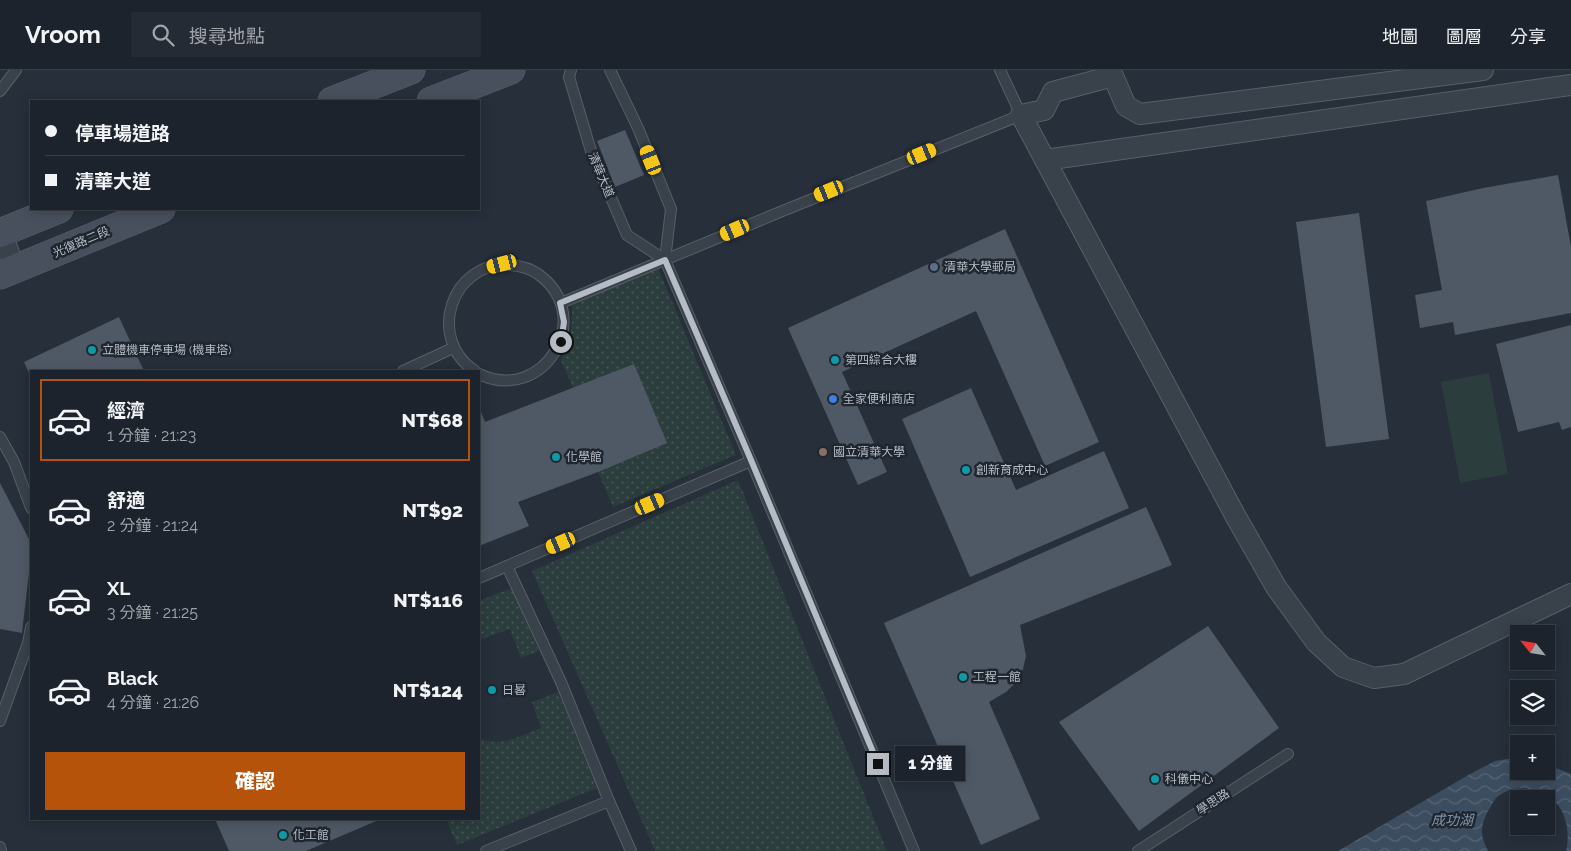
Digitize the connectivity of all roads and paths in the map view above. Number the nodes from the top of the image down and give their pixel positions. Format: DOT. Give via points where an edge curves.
graph roads {
  1 [pos="16,70"];
  2 [pos="412,70"];
  3 [pos="511,70"];
  4 [pos="571,70"];
  5 [pos="610,70"];
  6 [pos="1000,70"];
  7 [pos="1483,70"];
  8 [pos="1111,73"];
  9 [pos="1571,85"];
  10 [pos="0,91"];
  11 [pos="335,100"];
  12 [pos="434,100"];
  13 [pos="1021,115"];
  14 [pos="1045,160"];
  15 [pos="56,210"];
  16 [pos="159,210"];
  17 [pos="1,231"];
  18 [pos="665,260"];
  19 [pos="7,272"];
  20 [pos="560,303"];
  21 [pos="453,348"];
  22 [pos="404,370"];
  23 [pos="474,370"];
  24 [pos="480,374"];
  25 [pos="0,437"];
  26 [pos="751,460"];
  27 [pos="30,505"];
  28 [pos="507,566"];
  29 [pos="480,578"];
  30 [pos="1571,594"];
  31 [pos="30,633"];
  32 [pos="0,721"];
  33 [pos="1288,754"];
  34 [pos="609,801"];
  35 [pos="0,847"];
  36 [pos="1,851"];
  37 [pos="486,851"];
  38 [pos="631,851"];
  39 [pos="914,851"];
  40 [pos="1138,851"];
  1 -- 10 [label="lane"];
  2 -- 11 [label="main road"];
  3 -- 12 [label="main road"];
  4 -- 18 [label="lane, 清華大道" via="569,77 591,151 627,235"];
  5 -- 18 [label="lane" via="671,209"];
  6 -- 13 [label="lane"];
  7 -- 8 [label="street" via="1140,114 1126,106"];
  8 -- 13 [label="street" via="1053,92 1044,110"];
  9 -- 14 [label="street"];
  13 -- 14 [label="street"];
  13 -- 18 [label="lane"];
  14 -- 30 [label="street" via="1276,587 1316,642 1343,667 1374,678 1404,674"];
  15 -- 17 [label="main road"];
  16 -- 19 [label="main road, 光復路二段"];
  17 -- 19 [label="street"];
  18 -- 20 [label="lane"];
  18 -- 26 [label="lane"];
  20 -- 21 [label="lane" via="552,286 538,274 520,266 502,264 484,269 468,279 456,294 449,311 448,330"];
  20 -- 24 [label="lane" via="564,322 561,342 537,372 519,379 499,380"];
  21 -- 22 [label="lane"];
  21 -- 23 [label="lane"];
  25 -- 27 [label="lane" via="14,462"];
  26 -- 28 [label="lane"];
  26 -- 39 [label="lane"];
  28 -- 29 [label="lane"];
  28 -- 34 [label="lane" via="561,682"];
  31 -- 32 [label="lane"];
  33 -- 40 [label="lane, 學思路"];
  34 -- 37 [label="lane"];
  34 -- 38 [label="lane"];
  35 -- 36 [label="lane"];
}
